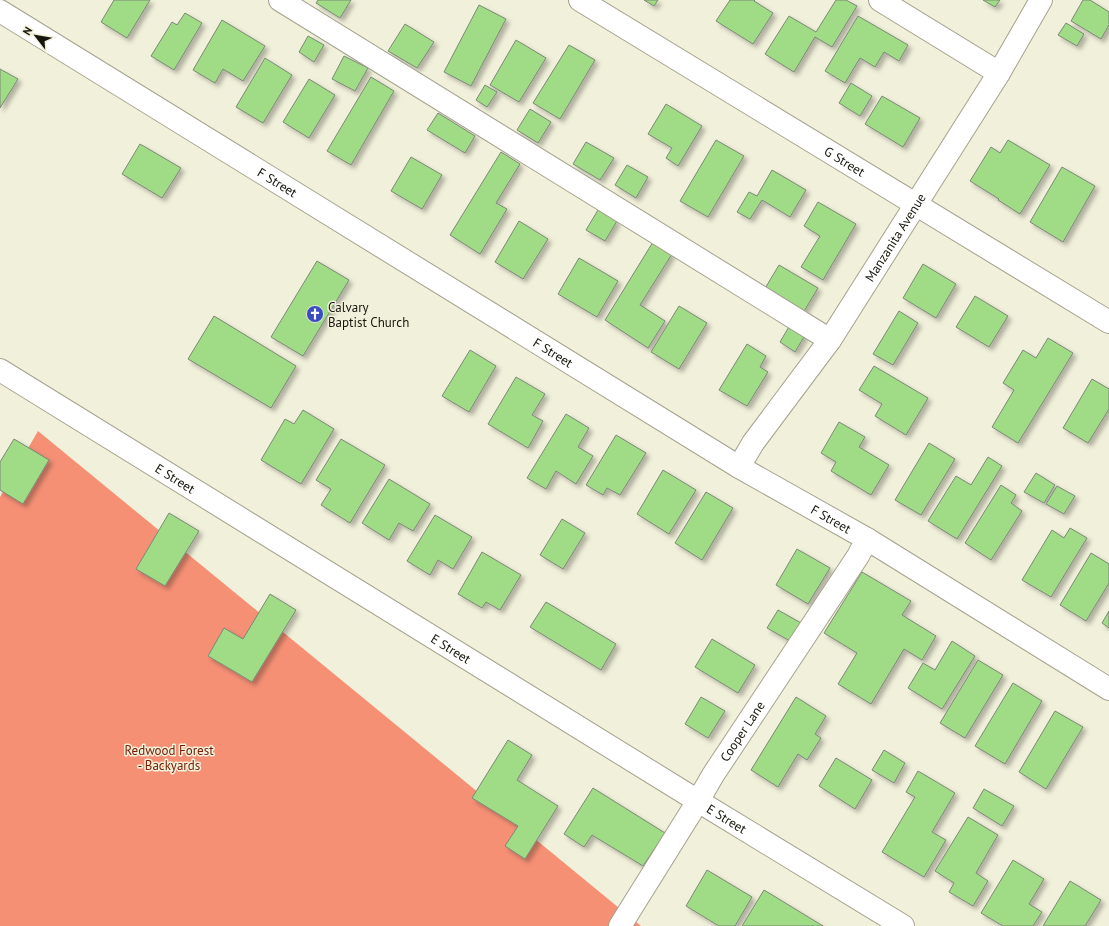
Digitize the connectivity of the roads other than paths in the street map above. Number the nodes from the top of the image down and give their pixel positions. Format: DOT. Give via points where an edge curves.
graph roads {
  1 [pos="280,0"];
  2 [pos="580,0"];
  3 [pos="880,0"];
  4 [pos="1041,0"];
  5 [pos="0,11"];
  6 [pos="999,73"];
  7 [pos="916,205"];
  8 [pos="1109,322"];
  9 [pos="830,340"];
  10 [pos="0,370"];
  11 [pos="739,467"];
  12 [pos="867,539"];
  13 [pos="1109,689"];
  14 [pos="698,801"];
  15 [pos="620,926"];
  16 [pos="903,926"];
  1 -- 9 [label="street"];
  2 -- 7 [label="street, G Street"];
  3 -- 6 [label="street"];
  4 -- 6 [label="street, Manzanita Avenue"];
  5 -- 11 [label="street, F Street"];
  6 -- 7 [label="street, Manzanita Avenue"];
  7 -- 8 [label="street, G Street"];
  7 -- 9 [label="street, Manzanita Avenue"];
  9 -- 11 [label="street, Manzanita Avenue" via="753,444"];
  10 -- 14 [label="street, E Street"];
  11 -- 12 [label="street, F Street"];
  12 -- 13 [label="street, F Street"];
  12 -- 14 [label="street, Cooper Lane"];
  14 -- 15 [label="street, Cooper Lane"];
  14 -- 16 [label="street, E Street"];
}
